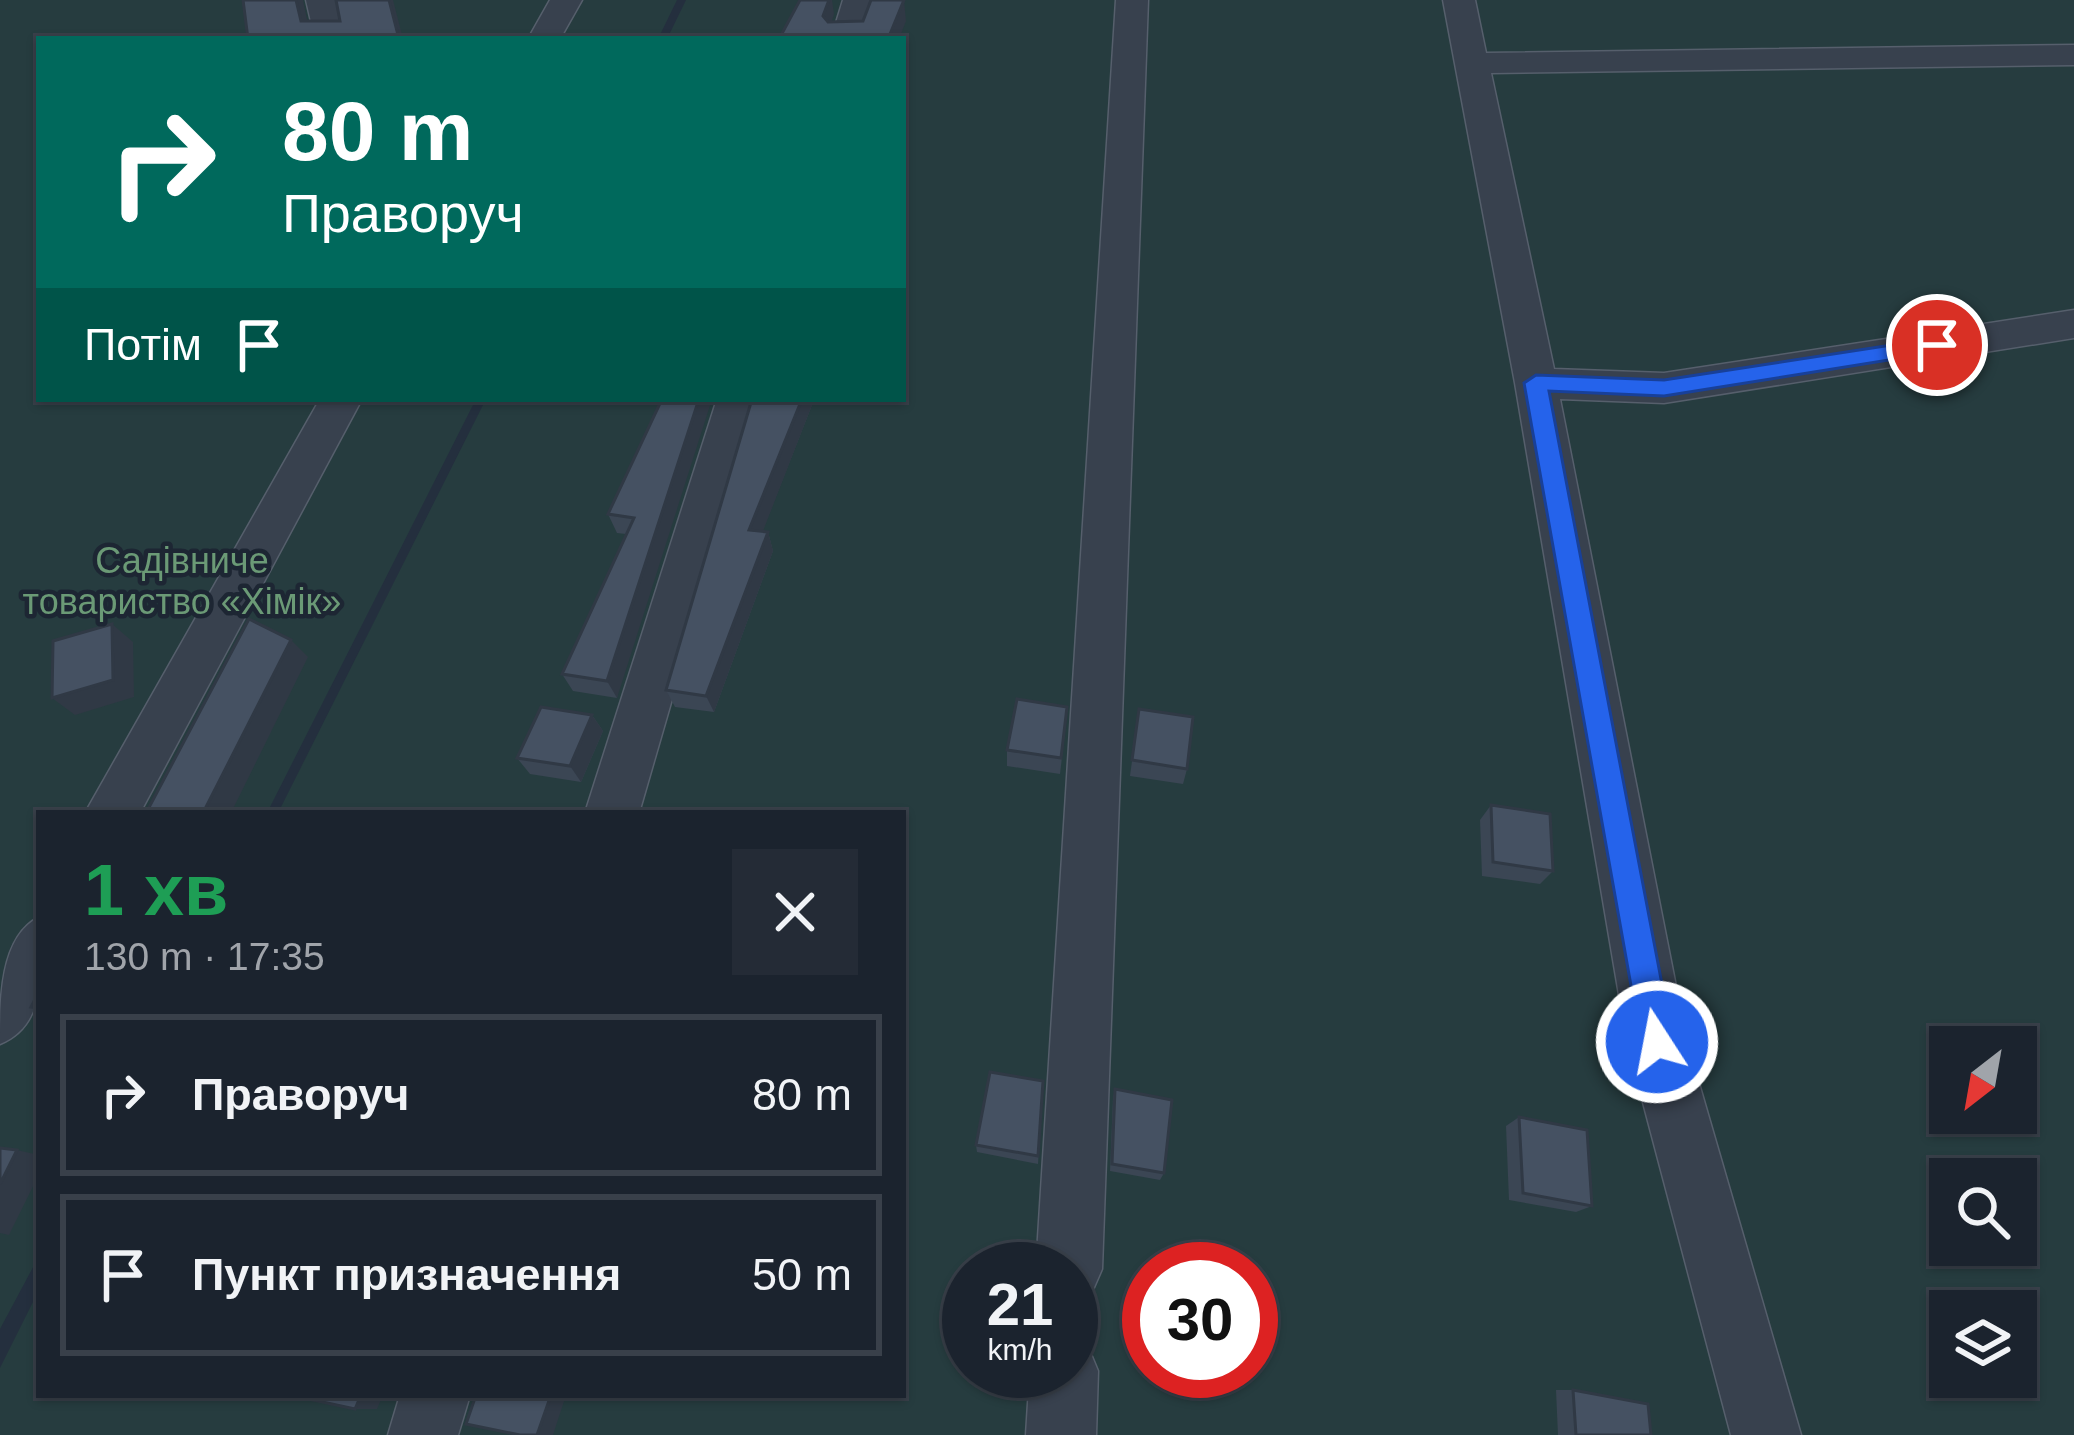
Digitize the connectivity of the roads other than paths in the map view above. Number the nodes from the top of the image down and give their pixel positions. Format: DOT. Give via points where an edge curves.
graph roads {
  1 [pos="322,0"];
  2 [pos="566,0"];
  3 [pos="859,0"];
  4 [pos="1132,0"];
  5 [pos="1460,0"];
  6 [pos="330,36"];
  7 [pos="546,36"];
  8 [pos="848,36"];
  9 [pos="2074,55"];
  10 [pos="1472,63"];
  11 [pos="2074,324"];
  12 [pos="1536,383"];
  13 [pos="339,402"];
  14 [pos="737,402"];
  15 [pos="114,810"];
  16 [pos="613,810"];
  17 [pos="36,949"];
  18 [pos="0,1015"];
  19 [pos="1070,1242"];
  20 [pos="434,1398"];
  21 [pos="1063,1398"];
  22 [pos="423,1435"];
  23 [pos="1061,1435"];
  24 [pos="1766,1435"];
  1 -- 6 [label="street"];
  2 -- 7 [label="street"];
  3 -- 8 [label="street"];
  4 -- 19 [label="street"];
  5 -- 10 [label="street"];
  9 -- 10 [label="street"];
  10 -- 12 [label="street"];
  11 -- 12 [label="street" via="1664,388"];
  12 -- 24 [label="street" via="1657,1042"];
  13 -- 15 [label="street"];
  14 -- 16 [label="street"];
  17 -- 18 [label="street"];
  20 -- 22 [label="street"];
  21 -- 23 [label="street"];
}
